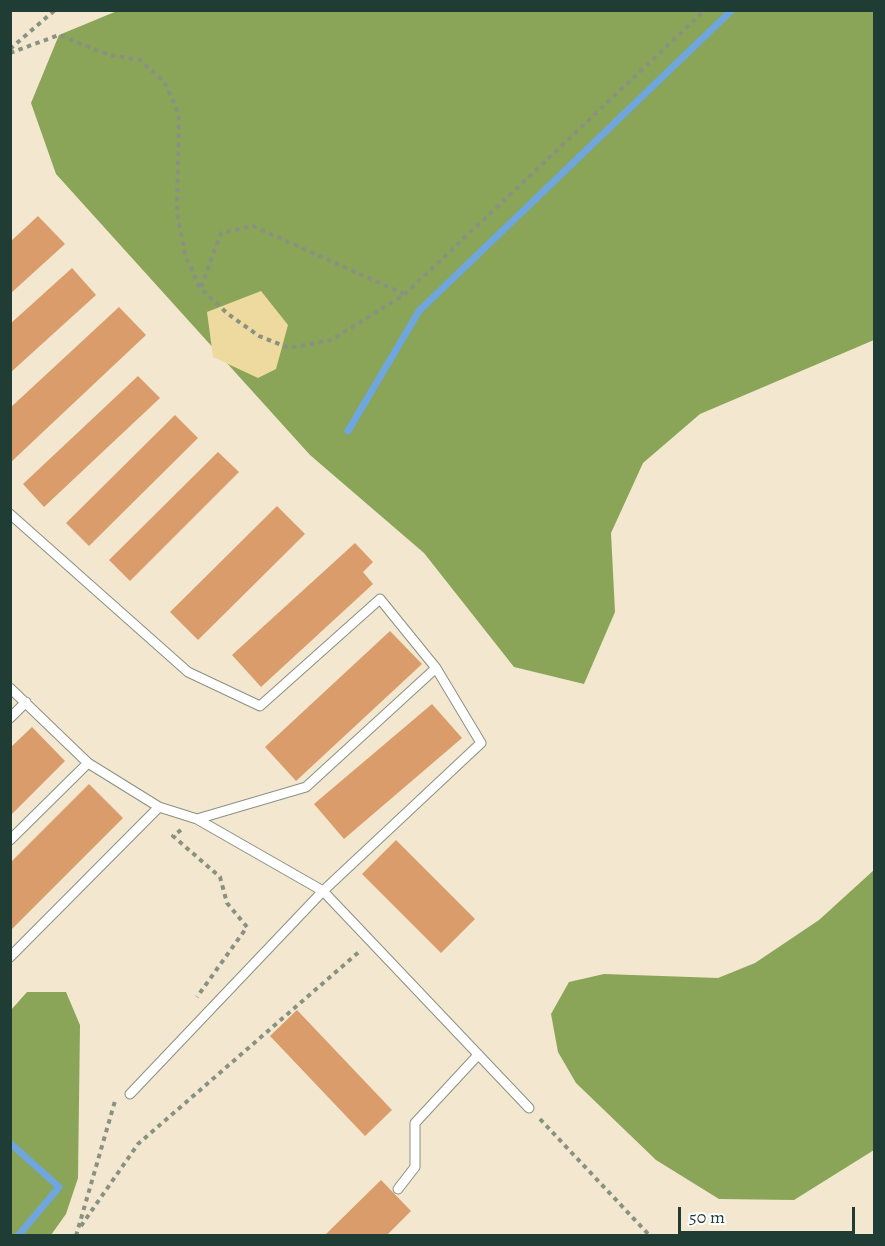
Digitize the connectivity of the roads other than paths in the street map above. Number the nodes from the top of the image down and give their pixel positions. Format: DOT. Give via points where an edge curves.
graph roads {
  1 [pos="10,514"];
  2 [pos="435,668"];
  3 [pos="10,688"];
  4 [pos="26,702"];
  5 [pos="10,718"];
  6 [pos="88,763"];
  7 [pos="159,807"];
  8 [pos="197,819"];
  9 [pos="10,840"];
  10 [pos="323,891"];
  11 [pos="10,957"];
  12 [pos="478,1055"];
  13 [pos="130,1094"];
  14 [pos="529,1108"];
  15 [pos="398,1189"];
  1 -- 2 [label="lane" via="188,672 261,706 380,599"];
  2 -- 8 [label="lane" via="306,787"];
  2 -- 10 [label="lane" via="482,743"];
  3 -- 4 [label="lane"];
  4 -- 5 [label="lane"];
  4 -- 6 [label="lane"];
  6 -- 7 [label="lane"];
  6 -- 9 [label="lane"];
  7 -- 8 [label="lane"];
  7 -- 11 [label="lane"];
  8 -- 10 [label="lane"];
  10 -- 12 [label="lane"];
  10 -- 13 [label="lane"];
  12 -- 14 [label="lane"];
  12 -- 15 [label="lane" via="415,1123 415,1167"];
}
